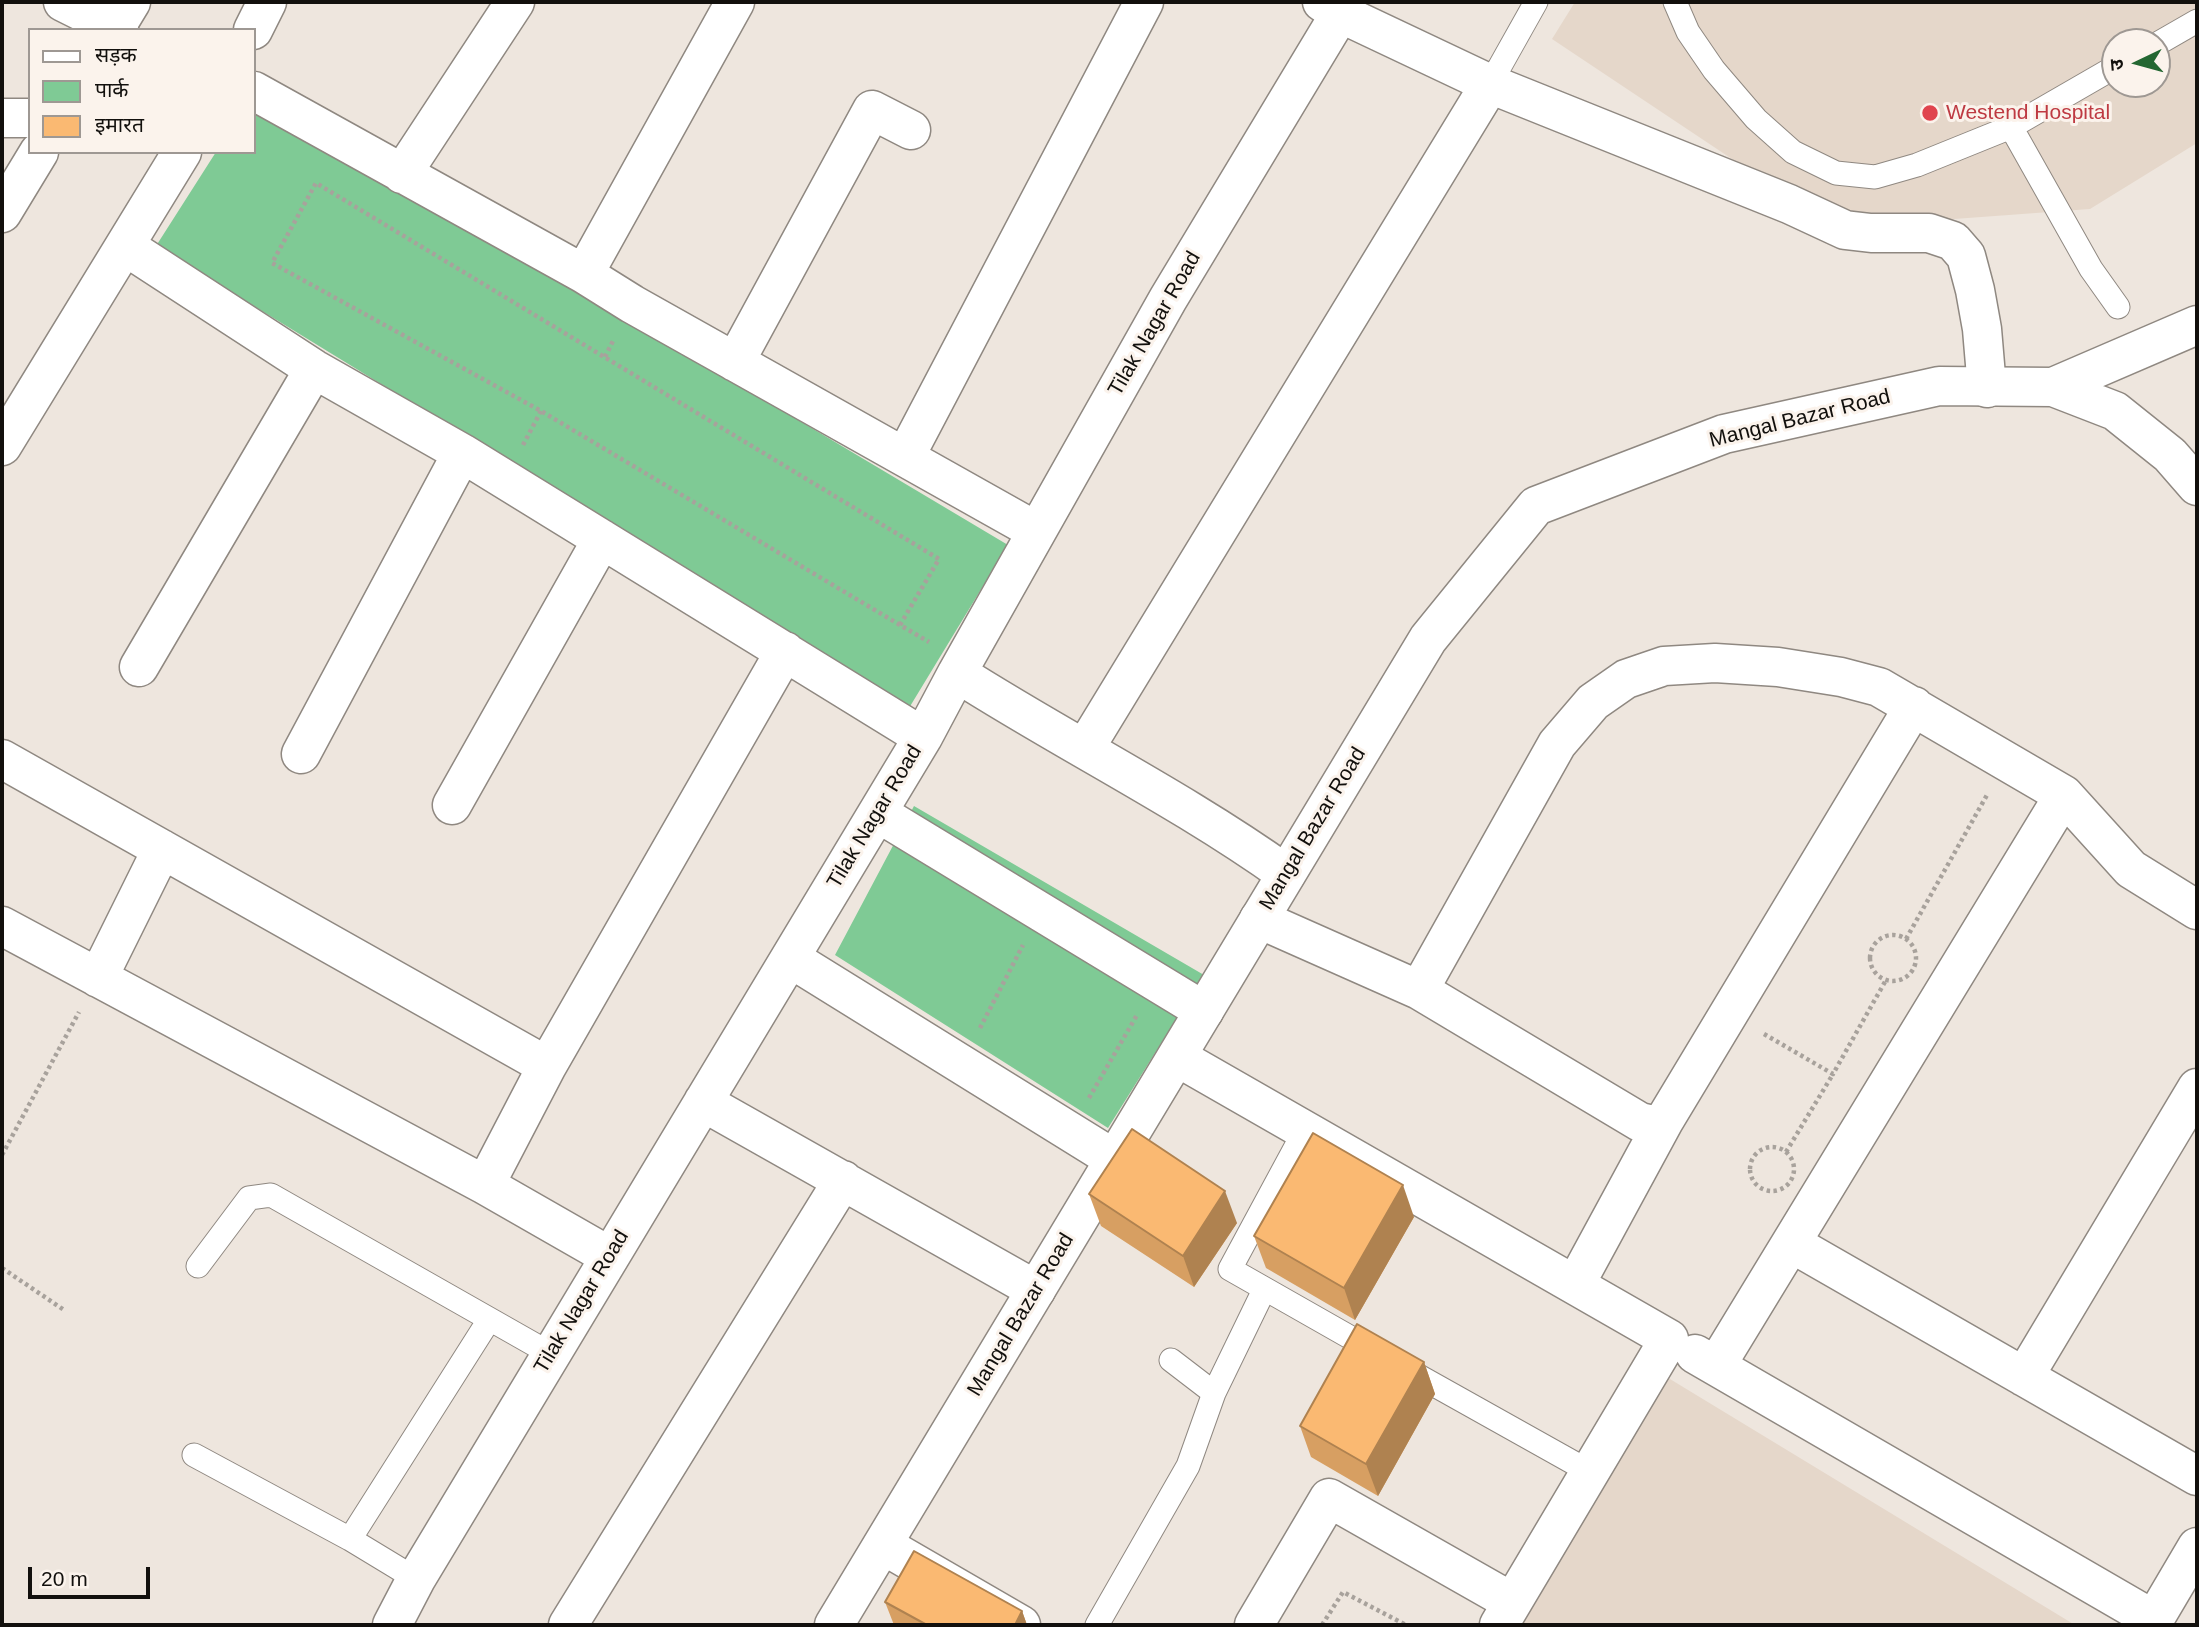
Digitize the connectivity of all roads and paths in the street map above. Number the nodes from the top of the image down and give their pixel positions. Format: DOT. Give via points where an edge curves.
graph roads {
  1 [pos="63,2"];
  2 [pos="268,2"];
  3 [pos="515,2"];
  4 [pos="735,2"];
  5 [pos="1144,2"];
  6 [pos="1536,2"];
  7 [pos="1675,2"];
  8 [pos="1337,6"];
  9 [pos="2197,21"];
  10 [pos="120,22"];
  11 [pos="254,28"];
  12 [pos="2171,36"];
  13 [pos="2101,75"];
  14 [pos="1490,84"];
  15 [pos="256,92"];
  16 [pos="28,117"];
  17 [pos="2,118"];
  18 [pos="2011,127"];
  19 [pos="911,130"];
  20 [pos="38,154"];
  21 [pos="181,154"];
  22 [pos="402,174"];
  23 [pos="2,213"];
  24 [pos="125,246"];
  25 [pos="584,274"];
  26 [pos="2118,307"];
  27 [pos="2197,325"];
  28 [pos="735,362"];
  29 [pos="314,369"];
  30 [pos="2053,387"];
  31 [pos="1987,388"];
  32 [pos="541,411"];
  33 [pos="2,446"];
  34 [pos="462,453"];
  35 [pos="905,457"];
  36 [pos="2197,486"];
  37 [pos="1036,531"];
  38 [pos="602,539"];
  39 [pos="785,651"];
  40 [pos="139,667"];
  41 [pos="957,673"];
  42 [pos="1914,706"];
  43 [pos="923,737"];
  44 [pos="1085,748"];
  45 [pos="301,754"];
  46 [pos="2,759"];
  47 [pos="2007,761"];
  48 [pos="2064,795"];
  49 [pos="452,805"];
  50 [pos="878,813"];
  51 [pos="162,849"];
  52 [pos="1286,874"];
  53 [pos="2197,910"];
  54 [pos="1259,919"];
  55 [pos="2,926"];
  56 [pos="1029,935"];
  57 [pos="1906,939"];
  58 [pos="790,958"];
  59 [pos="98,978"];
  60 [pos="1886,980"];
  61 [pos="1419,990"];
  62 [pos="1204,1012"];
  63 [pos="1729,1014"];
  64 [pos="979,1029"];
  65 [pos="1126,1035"];
  66 [pos="1177,1057"];
  67 [pos="547,1066"];
  68 [pos="1833,1074"];
  69 [pos="2197,1088"];
  70 [pos="703,1102"];
  71 [pos="1083,1108"];
  72 [pos="1664,1121"];
  73 [pos="1305,1130"];
  74 [pos="1786,1152"];
  75 [pos="2,1155"];
  76 [pos="1114,1159"];
  77 [pos="843,1180"];
  78 [pos="485,1185"];
  79 [pos="1791,1243"];
  80 [pos="609,1256"];
  81 [pos="198,1266"];
  82 [pos="2,1268"];
  83 [pos="1575,1285"];
  84 [pos="1036,1290"];
  85 [pos="1264,1290"];
  86 [pos="64,1310"];
  87 [pos="489,1320"];
  88 [pos="1669,1339"];
  89 [pos="551,1354"];
  90 [pos="1171,1360"];
  91 [pos="1716,1366"];
  92 [pos="2024,1377"];
  93 [pos="1214,1393"];
  94 [pos="194,1455"];
  95 [pos="1590,1472"];
  96 [pos="2197,1476"];
  97 [pos="350,1539"];
  98 [pos="883,1545"];
  99 [pos="2197,1547"];
  100 [pos="416,1579"];
  101 [pos="2186,1591"];
  102 [pos="1505,1614"];
  103 [pos="2153,1623"];
  104 [pos="392,1625"];
  105 [pos="568,1625"];
  106 [pos="834,1625"];
  107 [pos="1021,1625"];
  108 [pos="1097,1625"];
  109 [pos="1254,1625"];
  110 [pos="1322,1625"];
  111 [pos="1406,1625"];
  1 -- 10 [label="street"];
  2 -- 11 [label="street"];
  3 -- 22 [label="street"];
  4 -- 25 [label="street"];
  5 -- 35 [label="street"];
  6 -- 14 [label="lane"];
  7 -- 18 [label="lane" via="1688,32 1714,70 1756,119 1793,152 1836,173 1875,177"];
  8 -- 14 [label="street"];
  8 -- 37 [label="street, Tilak Nagar Road"];
  9 -- 12 [label="lane"];
  13 -- 18 [label="lane"];
  14 -- 31 [label="street" via="1845,230 1929,233 1953,241 1966,257 1975,290"];
  14 -- 44 [label="street"];
  15 -- 22 [label="street"];
  16 -- 17 [label="street"];
  18 -- 26 [label="lane"];
  19 -- 28 [label="street" via="872,110"];
  20 -- 23 [label="street"];
  21 -- 24 [label="street"];
  22 -- 25 [label="street"];
  24 -- 29 [label="street"];
  24 -- 33 [label="street"];
  25 -- 28 [label="street"];
  27 -- 30 [label="street, Mangal Bazar Road"];
  28 -- 35 [label="street"];
  29 -- 34 [label="street"];
  29 -- 40 [label="street"];
  30 -- 31 [label="street, Mangal Bazar Road"];
  30 -- 36 [label="street, Mangal Bazar Road" via="2115,411 2170,455"];
  31 -- 52 [label="street, Mangal Bazar Road" via="1939,386 1724,434 1536,506 1428,639"];
  32 -- 32 [label="path" via="272,263 316,183 939,559 900,625"];
  34 -- 38 [label="street"];
  34 -- 45 [label="street"];
  35 -- 37 [label="street"];
  37 -- 41 [label="street, Tilak Nagar Road"];
  38 -- 39 [label="street"];
  38 -- 49 [label="street"];
  39 -- 43 [label="street"];
  39 -- 67 [label="street"];
  41 -- 43 [label="street, Tilak Nagar Road"];
  41 -- 44 [label="street"];
  42 -- 47 [label="street"];
  42 -- 61 [label="street" via="1879,687 1778,667 1664,666 1626,679 1593,702 1557,744"];
  42 -- 63 [label="street"];
  43 -- 50 [label="street, Tilak Nagar Road"];
  44 -- 52 [label="street"];
  46 -- 51 [label="street"];
  47 -- 48 [label="street"];
  47 -- 57 [label="path"];
  48 -- 53 [label="street" via="2131,869"];
  48 -- 79 [label="street"];
  50 -- 58 [label="street, Tilak Nagar Road"];
  50 -- 62 [label="street"];
  51 -- 59 [label="street"];
  51 -- 67 [label="street"];
  52 -- 54 [label="street, Mangal Bazar Road"];
  54 -- 61 [label="street"];
  54 -- 62 [label="street, Mangal Bazar Road"];
  55 -- 59 [label="street"];
  56 -- 64 [label="path"];
  57 -- 60 [label="path" via="1915,958 1912,971 1900,980"];
  57 -- 60 [label="path" via="1890,935 1872,949 1874,972"];
  58 -- 70 [label="street, Tilak Nagar Road"];
  58 -- 76 [label="street"];
  59 -- 75 [label="path"];
  59 -- 78 [label="street"];
  60 -- 68 [label="path"];
  61 -- 72 [label="street" via="1640,1122 1653,1125"];
  62 -- 66 [label="street, Mangal Bazar Road"];
  63 -- 68 [label="path"];
  63 -- 72 [label="street"];
  65 -- 71 [label="path"];
  66 -- 73 [label="street"];
  66 -- 76 [label="street, Mangal Bazar Road"];
  67 -- 78 [label="street"];
  68 -- 74 [label="path"];
  69 -- 92 [label="street"];
  70 -- 77 [label="street"];
  70 -- 80 [label="street, Tilak Nagar Road"];
  72 -- 83 [label="street"];
  73 -- 83 [label="street"];
  73 -- 85 [label="lane" via="1230,1269"];
  74 -- 74 [label="path" via="1793,1163 1790,1183 1771,1192 1758,1187 1750,1174 1752,1158 1763,1148 1779,1147"];
  76 -- 84 [label="street, Mangal Bazar Road"];
  77 -- 84 [label="street"];
  77 -- 105 [label="street"];
  78 -- 80 [label="street"];
  79 -- 91 [label="street"];
  79 -- 92 [label="street"];
  80 -- 89 [label="street, Tilak Nagar Road"];
  81 -- 87 [label="lane" via="248,1198 271,1195"];
  82 -- 86 [label="path"];
  83 -- 88 [label="street"];
  84 -- 98 [label="street, Mangal Bazar Road"];
  85 -- 93 [label="lane"];
  85 -- 95 [label="lane"];
  87 -- 89 [label="lane"];
  87 -- 97 [label="lane"];
  88 -- 91 [label="street"];
  88 -- 95 [label="street"];
  89 -- 100 [label="street, Tilak Nagar Road"];
  90 -- 93 [label="lane"];
  91 -- 103 [label="street"];
  92 -- 96 [label="street"];
  93 -- 108 [label="lane" via="1188,1466"];
  94 -- 97 [label="lane"];
  95 -- 102 [label="street"];
  97 -- 100 [label="lane"];
  98 -- 106 [label="street, Mangal Bazar Road"];
  98 -- 107 [label="street"];
  99 -- 101 [label="street"];
  100 -- 104 [label="street, Tilak Nagar Road"];
  101 -- 103 [label="street"];
  102 -- 109 [label="street" via="1329,1498"];
  110 -- 111 [label="path" via="1343,1592"];
}
